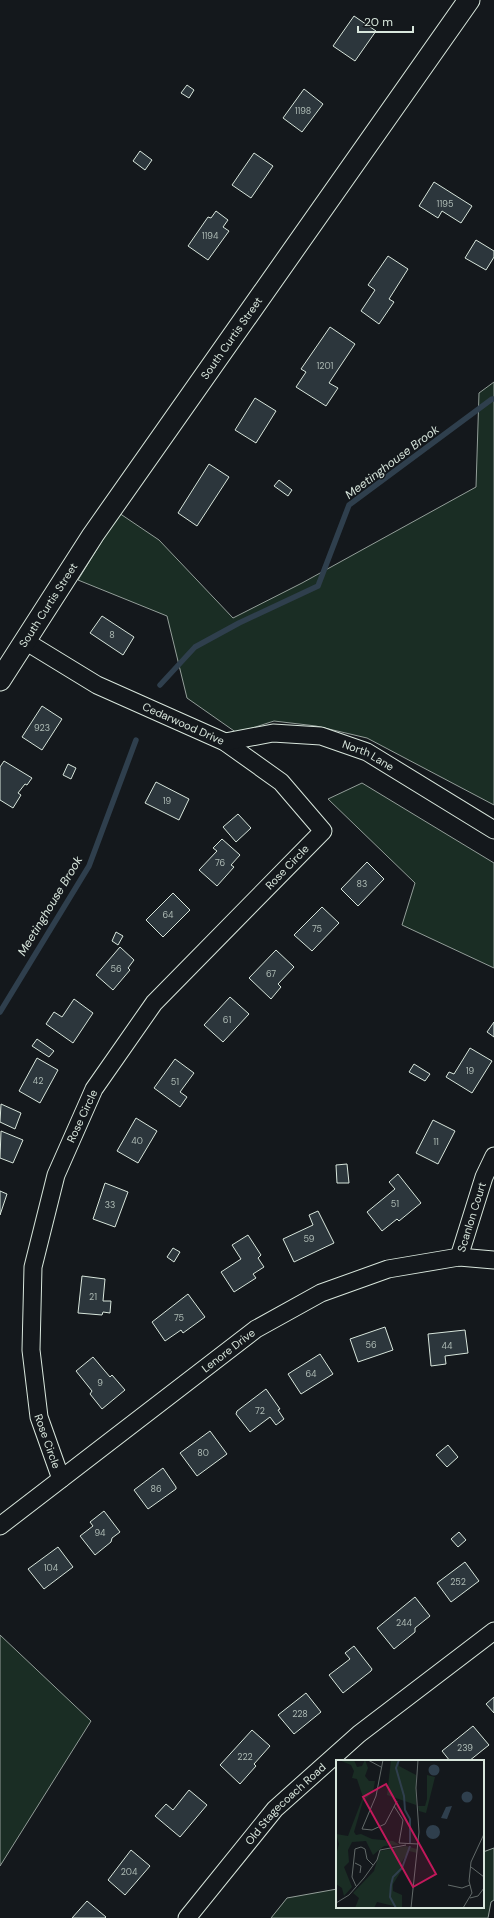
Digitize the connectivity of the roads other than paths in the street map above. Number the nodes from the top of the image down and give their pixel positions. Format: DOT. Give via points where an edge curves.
graph roads {
  1 [pos="469,0"];
  2 [pos="26,641"];
  3 [pos="0,680"];
  4 [pos="225,742"];
  5 [pos="494,830"];
  6 [pos="323,831"];
  7 [pos="494,1156"];
  8 [pos="459,1257"];
  9 [pos="494,1260"];
  10 [pos="61,1479"];
  11 [pos="0,1526"];
  12 [pos="494,1631"];
  13 [pos="187,1918"];
  1 -- 2 [label="street, South Curtis Street" via="93,535"];
  2 -- 3 [label="street, South Curtis Street"];
  2 -- 4 [label="street, Cedarwood Drive" via="98,685"];
  4 -- 5 [label="street, North Lane" via="272,733 321,736 367,752"];
  4 -- 6 [label="street, Cedarwood Drive" via="281,782"];
  6 -- 10 [label="street, Rose Circle" via="154,1003 94,1089 56,1175 33,1266 31,1350 38,1417"];
  7 -- 8 [label="street, Scanlon Court" via="484,1177"];
  8 -- 9 [label="street, Lenore Drive"];
  8 -- 10 [label="street, Lenore Drive" via="388,1269 321,1293 256,1329"];
  10 -- 11 [label="street, Lenore Drive"];
  12 -- 13 [label="street, Old Stagecoach Road" via="359,1734 275,1809"];
}
